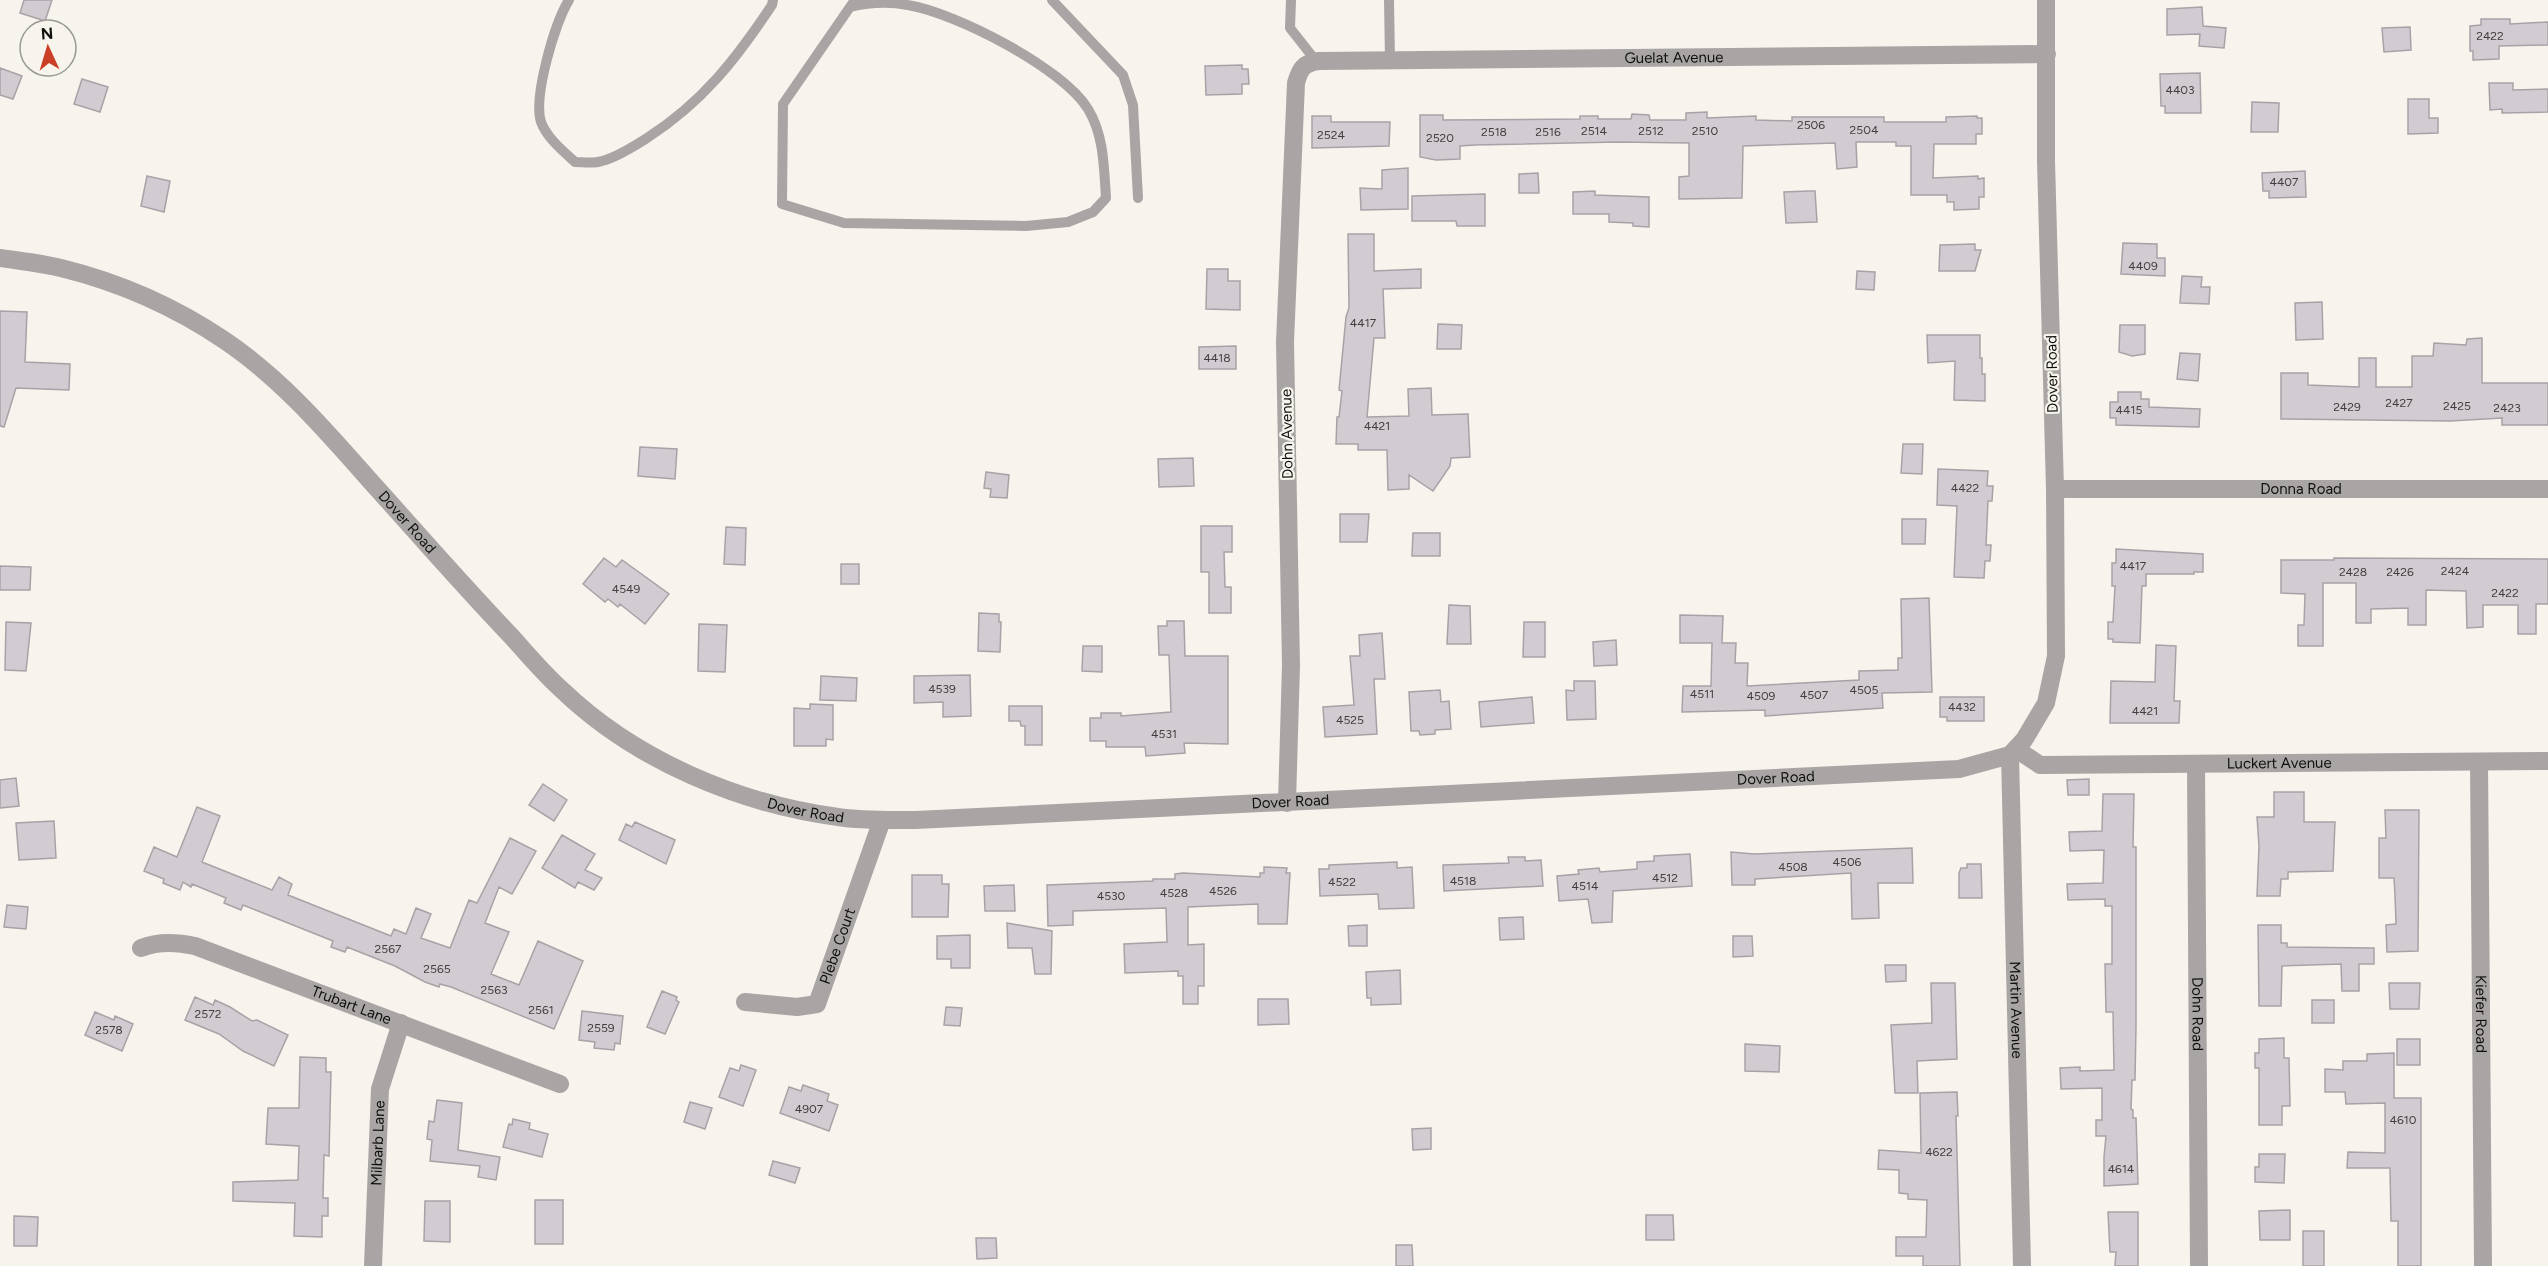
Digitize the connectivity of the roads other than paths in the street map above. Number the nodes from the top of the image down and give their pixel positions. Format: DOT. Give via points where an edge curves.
graph roads {
  1 [pos="569,0"];
  2 [pos="773,0"];
  3 [pos="1052,0"];
  4 [pos="1291,0"];
  5 [pos="1389,0"];
  6 [pos="2046,0"];
  7 [pos="853,4"];
  8 [pos="2047,54"];
  9 [pos="1390,60"];
  10 [pos="1309,64"];
  11 [pos="1138,198"];
  12 [pos="0,258"];
  13 [pos="2055,489"];
  14 [pos="2548,489"];
  15 [pos="2013,752"];
  16 [pos="2548,761"];
  17 [pos="2479,762"];
  18 [pos="2196,764"];
  19 [pos="1287,803"];
  20 [pos="882,820"];
  21 [pos="141,948"];
  22 [pos="745,1002"];
  23 [pos="401,1023"];
  24 [pos="560,1084"];
  25 [pos="373,1266"];
  26 [pos="2022,1266"];
  27 [pos="2199,1266"];
  28 [pos="2483,1266"];
  1 -- 2 [label="lane" via="538,92 541,123 556,145 575,162 601,162 630,149 681,115 741,51"];
  3 -- 11 [label="lane" via="1124,75 1133,105"];
  4 -- 10 [label="lane" via="1290,28"];
  5 -- 9 [label="lane"];
  6 -- 8 [label="street, Dover Road"];
  7 -- 7 [label="lane" via="783,104 782,204 844,223 1026,226 1068,222 1093,212 1106,198 1102,153 1088,108 1056,76 989,36 945,16 910,5 875,1"];
  8 -- 9 [label="street, Guelat Avenue"];
  8 -- 13 [label="street, Dover Road"];
  9 -- 10 [label="street, Guelat Avenue"];
  10 -- 19 [label="street, Dohn Avenue" via="1296,83 1285,342 1291,665"];
  12 -- 20 [label="street, Dover Road" via="60,267 123,287 224,340 272,377 307,410 562,691 604,725 707,782 769,804 838,817"];
  13 -- 14 [label="street, Donna Road"];
  13 -- 15 [label="street, Dover Road" via="2056,656 2046,703"];
  15 -- 18 [label="street, Luckert Avenue" via="2040,765"];
  15 -- 19 [label="street, Dover Road" via="1959,769 1927,772"];
  15 -- 26 [label="street, Martin Avenue"];
  16 -- 17 [label="street, Luckert Avenue"];
  17 -- 18 [label="street, Luckert Avenue"];
  17 -- 28 [label="street, Kiefer Road"];
  18 -- 27 [label="street, Dohn Road"];
  19 -- 20 [label="street, Dover Road"];
  20 -- 22 [label="street, Plebe Court" via="817,1004 797,1007"];
  21 -- 23 [label="street, Trubart Lane" via="151,944 195,946"];
  23 -- 24 [label="street, Trubart Lane"];
  23 -- 25 [label="street, Milbarb Lane" via="380,1089"];
}
